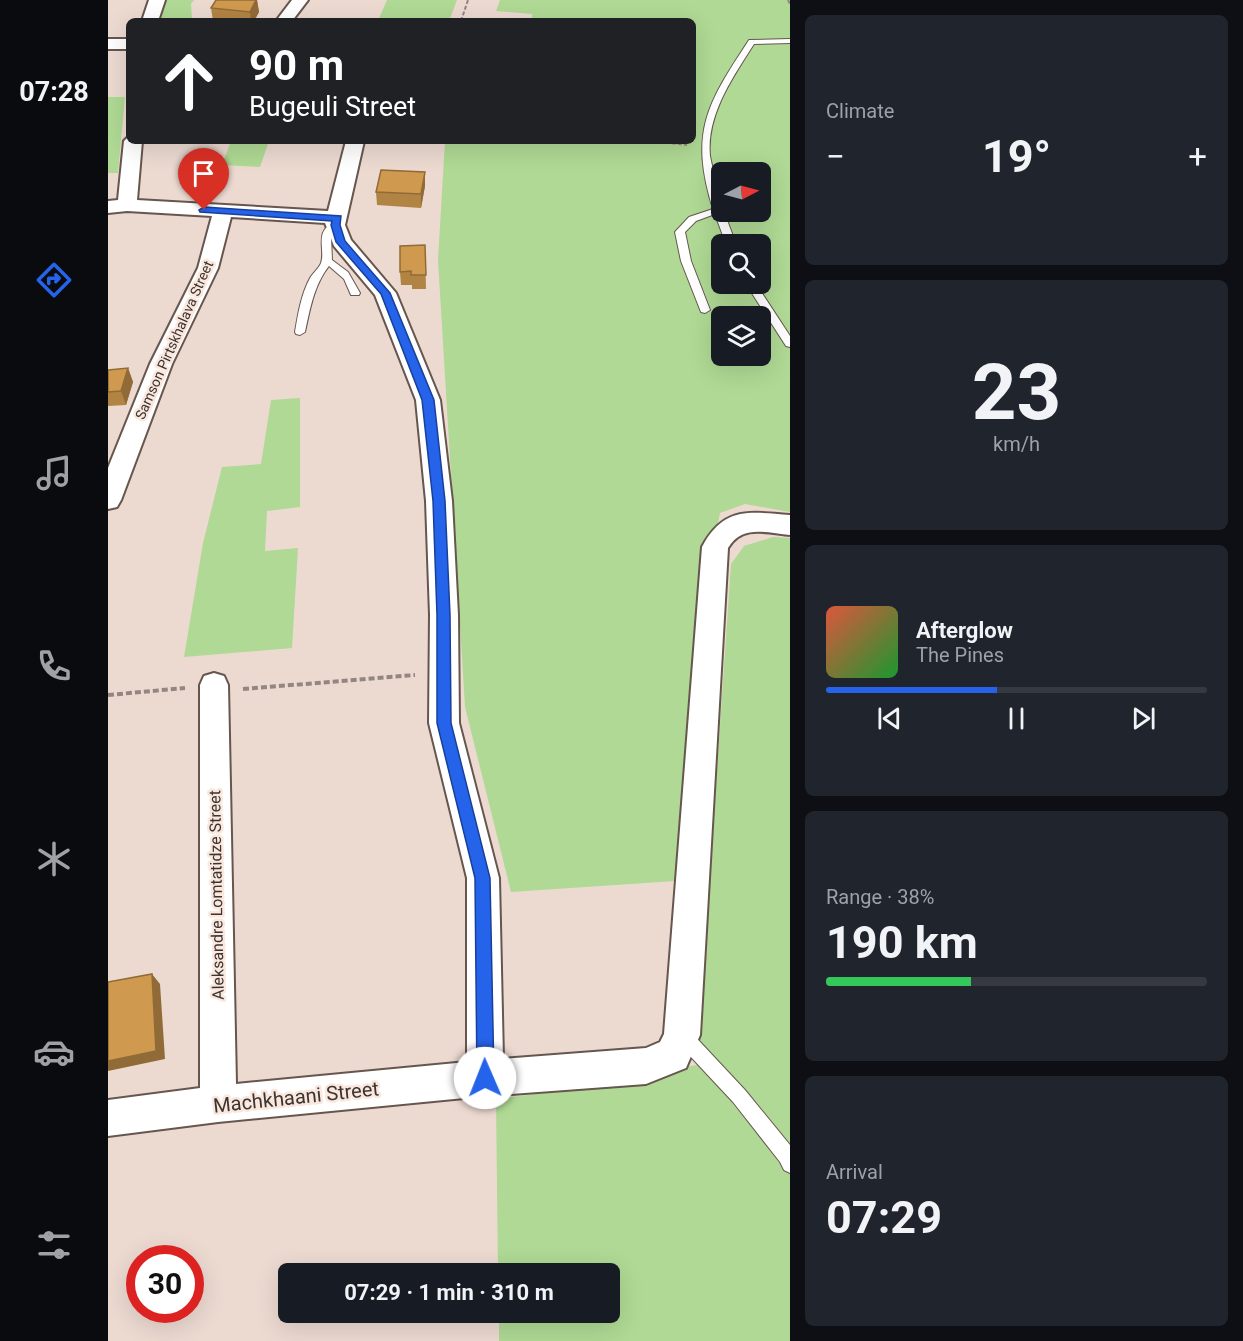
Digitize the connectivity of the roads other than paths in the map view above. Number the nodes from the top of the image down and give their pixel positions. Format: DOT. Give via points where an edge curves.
graph roads {
  1 [pos="157,0"];
  2 [pos="300,0"];
  3 [pos="151,18"];
  4 [pos="286,18"];
  5 [pos="790,41"];
  6 [pos="108,44"];
  7 [pos="126,44"];
  8 [pos="132,144"];
  9 [pos="354,144"];
  10 [pos="711,185"];
  11 [pos="117,206"];
  12 [pos="223,212"];
  13 [pos="711,212"];
  14 [pos="336,221"];
  15 [pos="327,262"];
  16 [pos="355,293"];
  17 [pos="758,294"];
  18 [pos="705,310"];
  19 [pos="300,332"];
  20 [pos="790,344"];
  21 [pos="108,500"];
  22 [pos="790,525"];
  23 [pos="214,685"];
  24 [pos="682,1035"];
  25 [pos="485,1078"];
  26 [pos="218,1104"];
  27 [pos="108,1118"];
  28 [pos="790,1164"];
  1 -- 3 [label="street"];
  2 -- 4 [label="street"];
  5 -- 10 [label="lane" via="752,42 726,81 708,125 707,172"];
  6 -- 7 [label="street"];
  8 -- 11 [label="street"];
  9 -- 14 [label="street"];
  11 -- 12 [label="street"];
  12 -- 14 [label="street"];
  12 -- 21 [label="street, Samson Pirtskhalava Street" via="208,268 161,364"];
  13 -- 18 [label="lane" via="688,220 680,232 686,261"];
  14 -- 15 [label="lane" via="325,239"];
  14 -- 25 [label="street" via="341,242 385,293 428,400 439,501 444,723 483,878"];
  15 -- 16 [label="lane" via="341,269"];
  15 -- 19 [label="lane" via="309,288"];
  17 -- 20 [label="lane"];
  22 -- 24 [label="street" via="741,521 721,534 715,547"];
  23 -- 26 [label="street, Aleksandre Lomtatidze Street"];
  24 -- 25 [label="street, Machkhaani Street" via="673,1055 646,1066"];
  24 -- 28 [label="lane" via="739,1096"];
  25 -- 26 [label="street, Machkhaani Street"];
  26 -- 27 [label="street, Machkhaani Street"];
}
